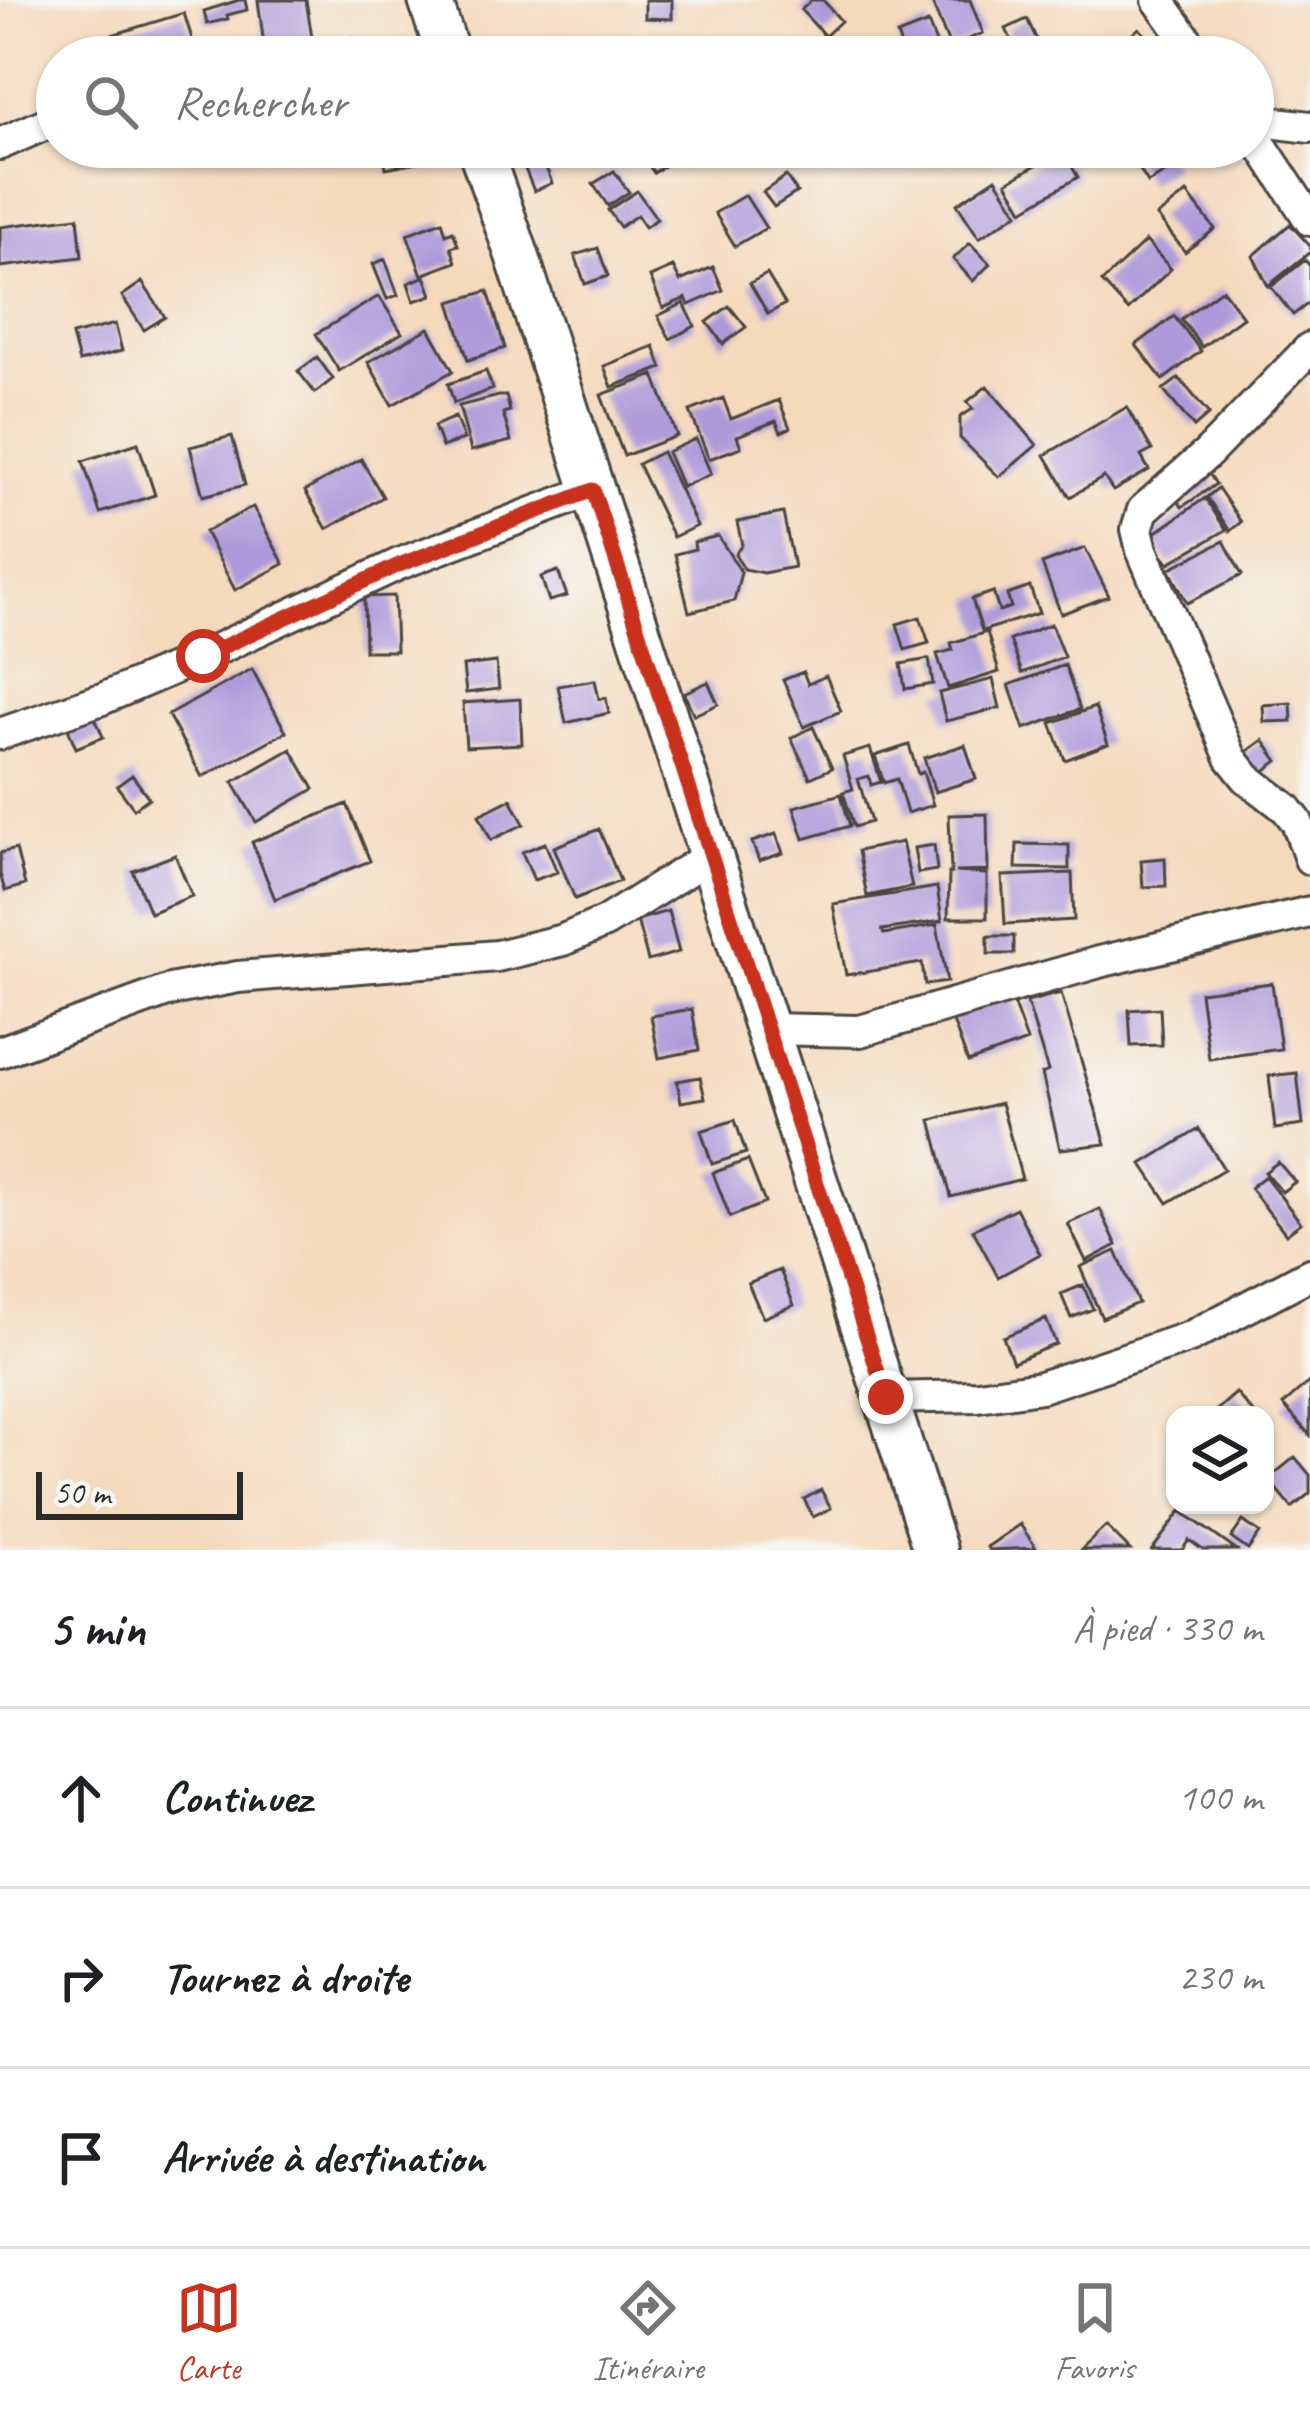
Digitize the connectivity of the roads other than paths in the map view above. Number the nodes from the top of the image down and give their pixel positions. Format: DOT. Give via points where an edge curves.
graph roads {
  1 [pos="430,0"];
  2 [pos="1158,0"];
  3 [pos="441,36"];
  4 [pos="1184,36"];
  5 [pos="1274,123"];
  6 [pos="1310,127"];
  7 [pos="36,128"];
  8 [pos="0,144"];
  9 [pos="1274,165"];
  10 [pos="486,168"];
  11 [pos="1310,220"];
  12 [pos="1310,348"];
  13 [pos="593,490"];
  14 [pos="0,734"];
  15 [pos="710,856"];
  16 [pos="1310,860"];
  17 [pos="1310,912"];
  18 [pos="766,1029"];
  19 [pos="0,1052"];
  20 [pos="1310,1274"];
  21 [pos="886,1397"];
  22 [pos="935,1550"];
  1 -- 3 [label="main road"];
  2 -- 4 [label="street"];
  5 -- 6 [label="street"];
  7 -- 8 [label="street"];
  9 -- 11 [label="street"];
  10 -- 13 [label="main road"];
  12 -- 16 [label="street" via="1143,510 1137,529 1231,758 1298,822"];
  13 -- 14 [label="street" via="399,565 102,699"];
  13 -- 15 [label="main road"];
  15 -- 18 [label="main road"];
  15 -- 19 [label="street" via="563,940 497,956 238,976 170,990"];
  17 -- 18 [label="street" via="860,1031"];
  18 -- 21 [label="main road"];
  20 -- 21 [label="street" via="1190,1337 1041,1388"];
  21 -- 22 [label="main road"];
}
